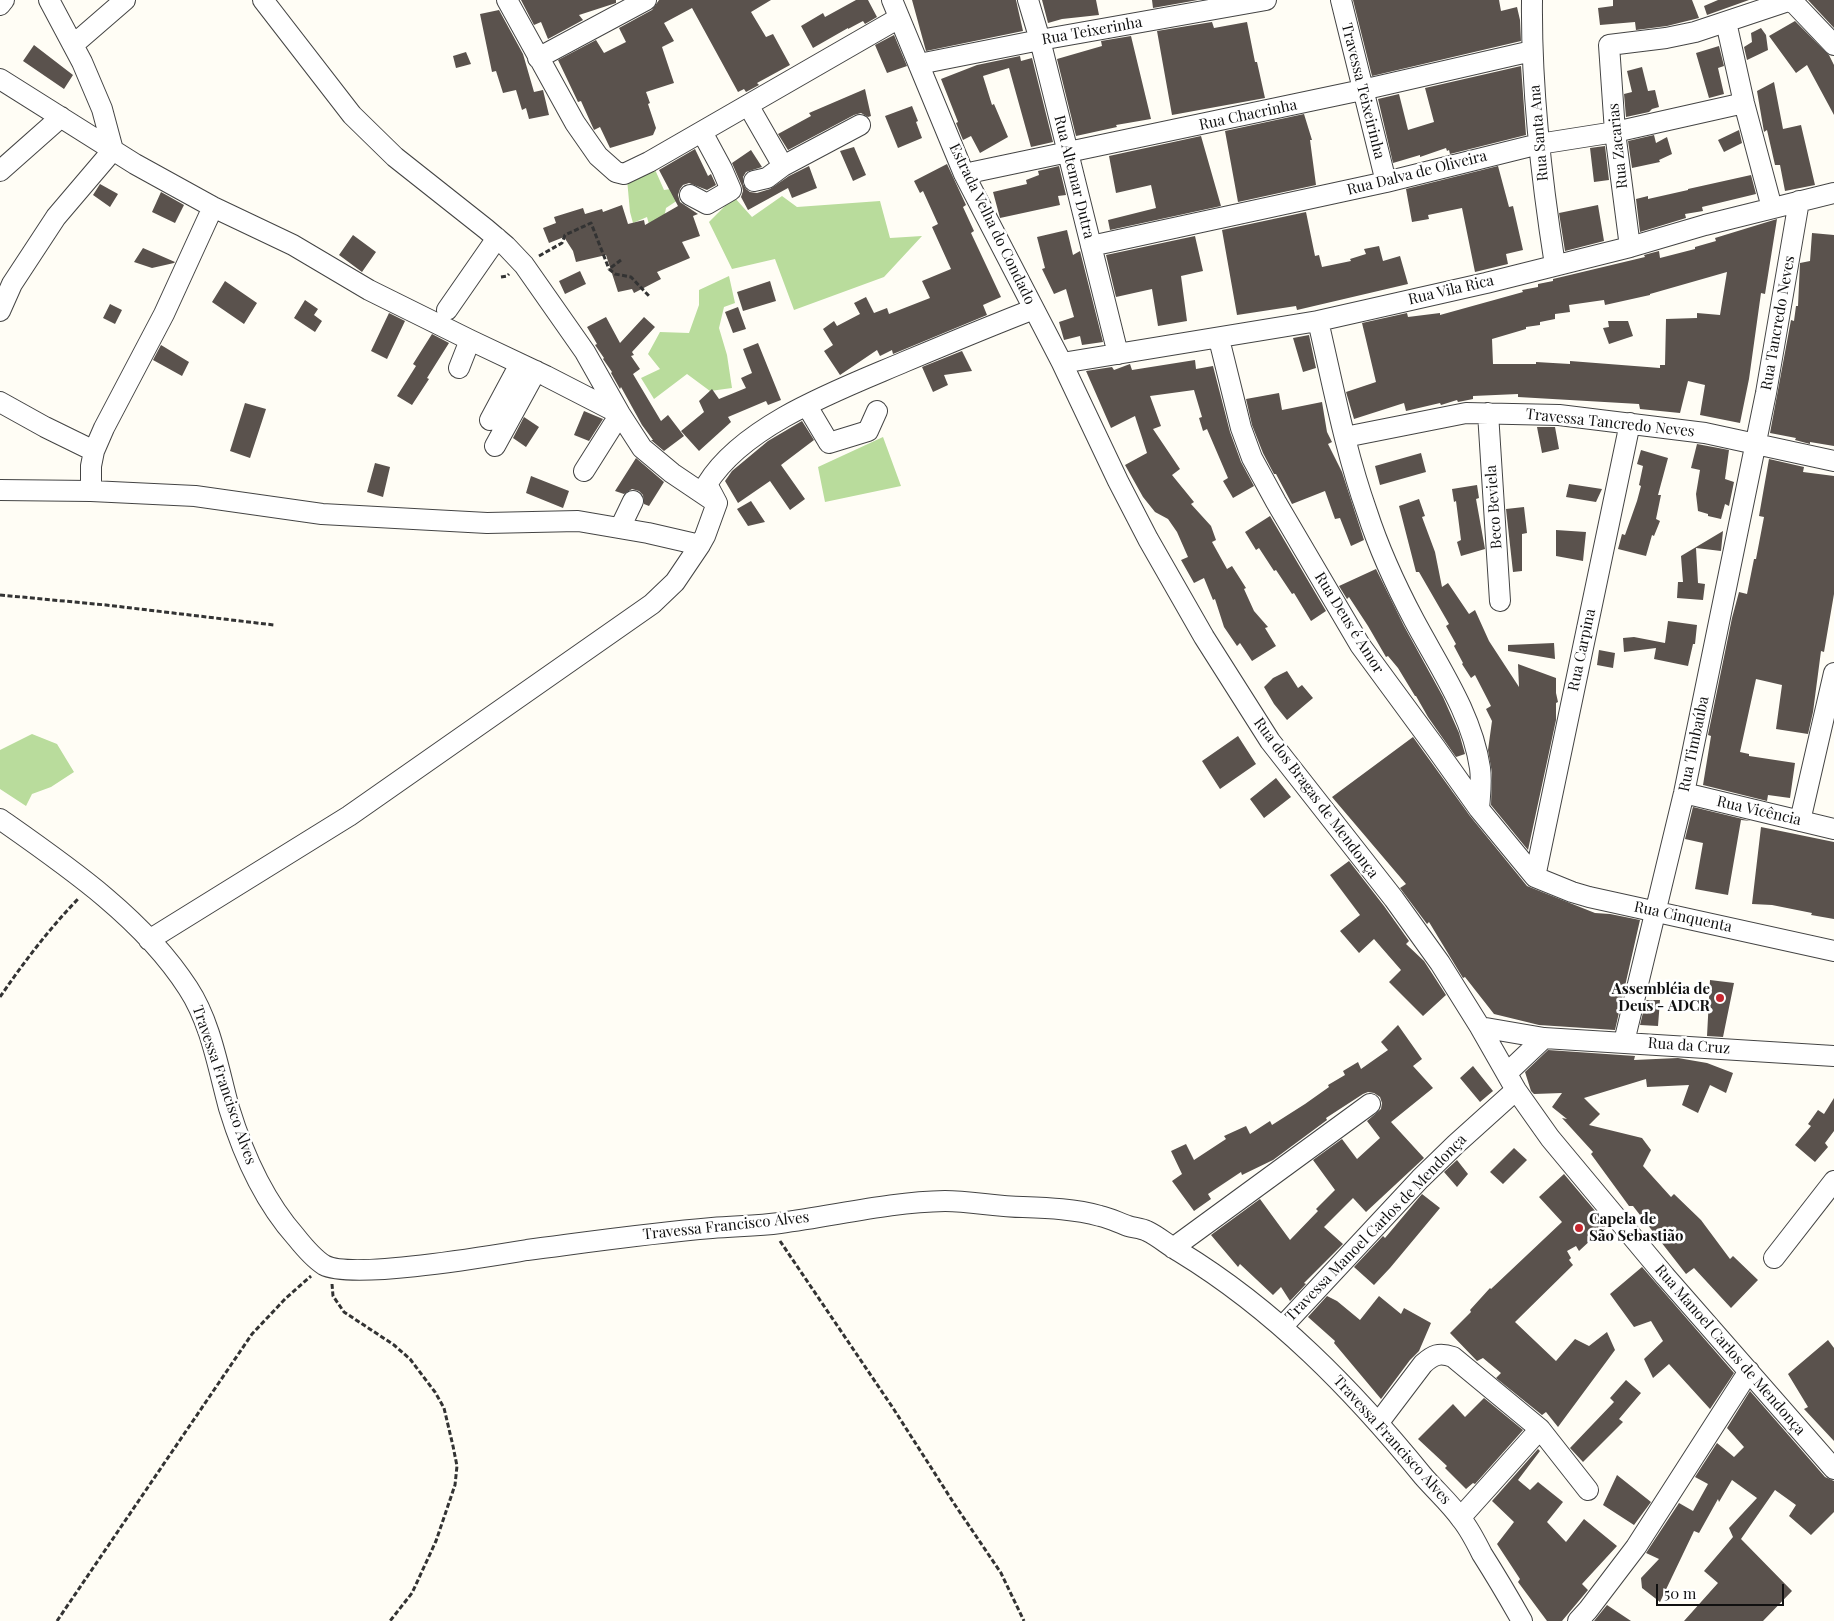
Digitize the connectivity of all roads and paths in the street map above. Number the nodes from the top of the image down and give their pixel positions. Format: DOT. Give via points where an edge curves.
graph roads {
  1 [pos="4,0"];
  2 [pos="49,0"];
  3 [pos="125,0"];
  4 [pos="264,0"];
  5 [pos="507,0"];
  6 [pos="646,0"];
  7 [pos="1028,0"];
  8 [pos="1266,0"];
  9 [pos="1341,0"];
  10 [pos="1532,0"];
  11 [pos="0,5"];
  12 [pos="1215,5"];
  13 [pos="896,9"];
  14 [pos="1726,22"];
  15 [pos="1040,40"];
  16 [pos="73,45"];
  17 [pos="1834,45"];
  18 [pos="1532,51"];
  19 [pos="538,58"];
  20 [pos="919,64"];
  21 [pos="0,79"];
  22 [pos="1362,90"];
  23 [pos="1744,102"];
  24 [pos="748,106"];
  25 [pos="61,117"];
  26 [pos="860,125"];
  27 [pos="702,132"];
  28 [pos="1615,132"];
  29 [pos="1539,144"];
  30 [pos="113,150"];
  31 [pos="1068,153"];
  32 [pos="783,166"];
  33 [pos="0,171"];
  34 [pos="964,174"];
  35 [pos="754,180"];
  36 [pos="1386,182"];
  37 [pos="1834,193"];
  38 [pos="690,195"];
  39 [pos="1799,201"];
  40 [pos="213,207"];
  41 [pos="1772,208"];
  42 [pos="497,238"];
  43 [pos="1091,246"];
  44 [pos="1630,247"];
  45 [pos="536,257"];
  46 [pos="621,260"];
  47 [pos="1555,265"];
  48 [pos="609,269"];
  49 [pos="649,296"];
  50 [pos="1034,309"];
  51 [pos="447,310"];
  52 [pos="0,312"];
  53 [pos="1318,321"];
  54 [pos="1219,339"];
  55 [pos="470,340"];
  56 [pos="1118,354"];
  57 [pos="1062,363"];
  58 [pos="528,367"];
  59 [pos="459,368"];
  60 [pos="0,402"];
  61 [pos="807,406"];
  62 [pos="877,412"];
  63 [pos="1488,413"];
  64 [pos="620,414"];
  65 [pos="490,420"];
  66 [pos="1630,423"];
  67 [pos="1345,436"];
  68 [pos="1756,444"];
  69 [pos="495,446"];
  70 [pos="94,451"];
  71 [pos="1834,462"];
  72 [pos="584,471"];
  73 [pos="0,490"];
  74 [pos="91,491"];
  75 [pos="633,500"];
  76 [pos="717,503"];
  77 [pos="620,528"];
  78 [pos="700,545"];
  79 [pos="0,595"];
  80 [pos="1500,601"];
  81 [pos="274,624"];
  82 [pos="1834,673"];
  83 [pos="1684,793"];
  84 [pos="1479,809"];
  85 [pos="0,818"];
  86 [pos="1800,821"];
  87 [pos="1834,829"];
  88 [pos="1534,877"];
  89 [pos="91,886"];
  90 [pos="1655,911"];
  91 [pos="149,940"];
  92 [pos="1834,951"];
  93 [pos="0,997"];
  94 [pos="1480,1027"];
  95 [pos="1544,1038"];
  96 [pos="1624,1042"];
  97 [pos="1834,1056"];
  98 [pos="1511,1082"];
  99 [pos="1370,1104"];
  100 [pos="1834,1182"];
  101 [pos="768,1224"];
  102 [pos="1173,1248"];
  103 [pos="1774,1258"];
  104 [pos="332,1268"];
  105 [pos="1282,1327"];
  106 [pos="1749,1371"];
  107 [pos="1379,1422"];
  108 [pos="1540,1429"];
  109 [pos="1834,1469"];
  110 [pos="1588,1490"];
  111 [pos="1461,1517"];
  112 [pos="57,1621"];
  113 [pos="390,1621"];
  114 [pos="1024,1621"];
  115 [pos="1522,1621"];
  116 [pos="1578,1621"];
  1 -- 11 [label="street"];
  2 -- 16 [label="street"];
  3 -- 16 [label="street"];
  4 -- 42 [label="street" via="352,116 395,157"];
  5 -- 19 [label="street"];
  6 -- 19 [label="street"];
  7 -- 15 [label="street, Rua Altemar Dutra"];
  8 -- 12 [label="street, Rua Teixerinha"];
  9 -- 22 [label="street, Travessa Teixeirinha"];
  10 -- 18 [label="street, Rua Santa Ana"];
  12 -- 15 [label="street, Rua Teixerinha"];
  13 -- 20 [label="street, Estrada Velha do Condado"];
  13 -- 24 [label="street"];
  14 -- 17 [label="street" via="1788,1 1795,4"];
  14 -- 23 [label="street"];
  14 -- 28 [label="street, Rua Zacarias" via="1666,38 1609,45"];
  15 -- 20 [label="street, Rua Teixerinha"];
  15 -- 31 [label="street, Rua Altemar Dutra"];
  16 -- 30 [label="street" via="102,110"];
  18 -- 22 [label="street, Rua Chacrinha"];
  18 -- 29 [label="street, Rua Santa Ana"];
  19 -- 27 [label="street" via="598,156 616,172 630,173"];
  20 -- 34 [label="street, Estrada Velha do Condado"];
  21 -- 25 [label="street"];
  22 -- 31 [label="street, Rua Chacrinha"];
  22 -- 36 [label="street, Travessa Teixeirinha"];
  23 -- 28 [label="street, Rua Dalva de Oliveira"];
  23 -- 41 [label="street"];
  24 -- 27 [label="street"];
  24 -- 32 [label="street"];
  25 -- 30 [label="street"];
  25 -- 33 [label="street"];
  26 -- 32 [label="street"];
  27 -- 38 [label="street" via="731,190 707,204"];
  28 -- 29 [label="street, Rua Dalva de Oliveira"];
  28 -- 44 [label="street, Rua Zacarias"];
  29 -- 36 [label="street, Rua Dalva de Oliveira"];
  29 -- 47 [label="street, Rua Santa Ana"];
  30 -- 40 [label="street"];
  30 -- 52 [label="street" via="56,218 12,284"];
  31 -- 34 [label="street, Rua Chacrinha"];
  31 -- 43 [label="street, Rua Altemar Dutra"];
  32 -- 35 [label="street" via="767,178"];
  34 -- 50 [label="street, Estrada Velha do Condado"];
  36 -- 43 [label="street, Rua Dalva de Oliveira"];
  37 -- 39 [label="street, Rua Vila Rica"];
  39 -- 41 [label="street, Rua Vila Rica"];
  39 -- 68 [label="street, Rua Tancredo Neves"];
  40 -- 55 [label="street" via="293,245 369,290"];
  40 -- 70 [label="street" via="164,314"];
  41 -- 44 [label="street, Rua Vila Rica"];
  42 -- 51 [label="street"];
  42 -- 64 [label="street" via="524,265 552,302"];
  43 -- 56 [label="street, Rua Altemar Dutra"];
  44 -- 47 [label="street, Rua Vila Rica"];
  45 -- 48 [label="path" via="562,242 565,235 591,223"];
  46 -- 48 [label="path"];
  47 -- 53 [label="street, Rua Vila Rica"];
  48 -- 49 [label="path" via="631,277"];
  50 -- 57 [label="street, Estrada Velha do Condado"];
  50 -- 61 [label="street" via="946,343"];
  53 -- 54 [label="street, Rua Vila Rica"];
  53 -- 67 [label="street"];
  54 -- 56 [label="street, Rua Vila Rica"];
  54 -- 84 [label="street, Rua Deus é Amor" via="1241,428 1252,458 1276,502 1360,645"];
  55 -- 58 [label="street"];
  55 -- 59 [label="street"];
  56 -- 57 [label="street, Rua Vila Rica"];
  57 -- 94 [label="street, Rua dos Bragas de Mendonça" via="1148,539 1209,645 1270,741 1394,899"];
  58 -- 64 [label="street"];
  58 -- 65 [label="street"];
  58 -- 69 [label="street"];
  60 -- 70 [label="street"];
  61 -- 62 [label="street" via="824,449 868,431"];
  61 -- 76 [label="street" via="778,421 725,460 707,484"];
  63 -- 66 [label="street, Travessa Tancredo Neves" via="1559,415"];
  63 -- 67 [label="street, Travessa Tancredo Neves" via="1451,415"];
  63 -- 80 [label="street, Beco Beviela"];
  64 -- 72 [label="street"];
  64 -- 76 [label="street" via="642,448"];
  66 -- 68 [label="street, Travessa Tancredo Neves"];
  66 -- 88 [label="street, Rua Carpina"];
  67 -- 84 [label="street" via="1366,512 1392,573 1468,721 1480,769"];
  68 -- 71 [label="street, Travessa Tancredo Neves"];
  68 -- 83 [label="street, Rua Timbaúba"];
  70 -- 74 [label="street"];
  73 -- 74 [label="street"];
  74 -- 77 [label="street" via="196,496 322,514 486,523 578,521"];
  75 -- 77 [label="street"];
  76 -- 78 [label="street"];
  77 -- 78 [label="street"];
  78 -- 91 [label="street" via="675,582 652,604 349,816"];
  79 -- 81 [label="path"];
  82 -- 86 [label="street"];
  83 -- 86 [label="street, Rua Vicência"];
  83 -- 90 [label="street, Rua Timbaúba"];
  84 -- 88 [label="street, Rua Deus é Amor"];
  85 -- 89 [label="street, Travessa Francisco Alves"];
  86 -- 87 [label="street, Rua Vicência"];
  88 -- 90 [label="street, Rua Cinquenta" via="1572,892"];
  89 -- 91 [label="street, Travessa Francisco Alves"];
  89 -- 93 [label="path" via="54,924"];
  90 -- 92 [label="street, Rua Cinquenta"];
  90 -- 96 [label="street, Rua Timbaúba"];
  91 -- 104 [label="street, Travessa Francisco Alves" via="175,969 198,1008 240,1138 264,1192 286,1227"];
  94 -- 95 [label="street, Rua da Cruz"];
  94 -- 98 [label="street, Rua dos Bragas de Mendonça"];
  95 -- 96 [label="street, Rua da Cruz"];
  95 -- 98 [label="street"];
  96 -- 97 [label="street, Rua da Cruz"];
  98 -- 105 [label="street, Travessa Manoel Carlos de Mendonça"];
  98 -- 106 [label="street, Rua Manoel Carlos de Mendonça" via="1550,1138 1598,1197"];
  99 -- 102 [label="street"];
  100 -- 103 [label="street"];
  101 -- 102 [label="street, Travessa Francisco Alves" via="859,1209 944,1201 1044,1206 1096,1214 1148,1231"];
  101 -- 104 [label="street, Travessa Francisco Alves" via="588,1242 424,1264 360,1270"];
  101 -- 114 [label="path" via="1000,1573"];
  102 -- 105 [label="street, Travessa Francisco Alves" via="1229,1284"];
  104 -- 112 [label="path" via="304,1281 252,1334"];
  104 -- 113 [label="path" via="333,1296 344,1312 394,1345 410,1359 436,1392 444,1408 457,1466 455,1485 436,1541 412,1593"];
  105 -- 107 [label="street, Travessa Francisco Alves" via="1342,1382"];
  106 -- 109 [label="street, Rua Manoel Carlos de Mendonça"];
  106 -- 116 [label="street" via="1636,1547"];
  107 -- 108 [label="street" via="1423,1364 1439,1353 1453,1357"];
  107 -- 111 [label="street, Travessa Francisco Alves"];
  108 -- 110 [label="street"];
  108 -- 111 [label="street"];
  111 -- 115 [label="street, Travessa Francisco Alves"];
}
